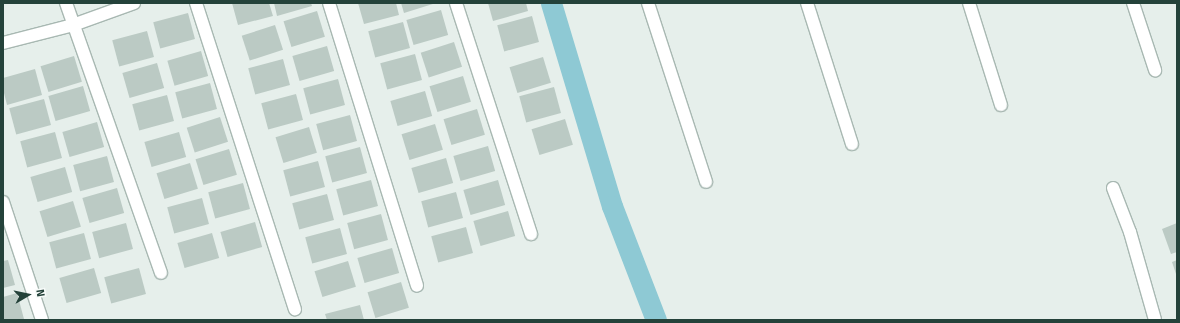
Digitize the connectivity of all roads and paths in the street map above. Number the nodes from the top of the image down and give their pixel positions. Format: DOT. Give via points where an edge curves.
graph roads {
  1 [pos="66,3"];
  2 [pos="134,3"];
  3 [pos="196,3"];
  4 [pos="329,3"];
  5 [pos="456,3"];
  6 [pos="648,3"];
  7 [pos="807,3"];
  8 [pos="969,3"];
  9 [pos="1133,3"];
  10 [pos="73,25"];
  11 [pos="3,43"];
  12 [pos="1155,70"];
  13 [pos="1001,105"];
  14 [pos="852,144"];
  15 [pos="706,182"];
  16 [pos="1113,188"];
  17 [pos="3,202"];
  18 [pos="530,234"];
  19 [pos="161,273"];
  20 [pos="417,286"];
  21 [pos="295,309"];
  22 [pos="42,320"];
  23 [pos="1155,320"];
  1 -- 10 [label="street"];
  2 -- 10 [label="street"];
  3 -- 21 [label="street"];
  4 -- 20 [label="street"];
  5 -- 18 [label="street"];
  6 -- 15 [label="street"];
  7 -- 14 [label="street"];
  8 -- 13 [label="street"];
  9 -- 12 [label="street"];
  10 -- 11 [label="street"];
  10 -- 19 [label="street"];
  16 -- 23 [label="street" via="1130,232"];
  17 -- 22 [label="street"];
}
